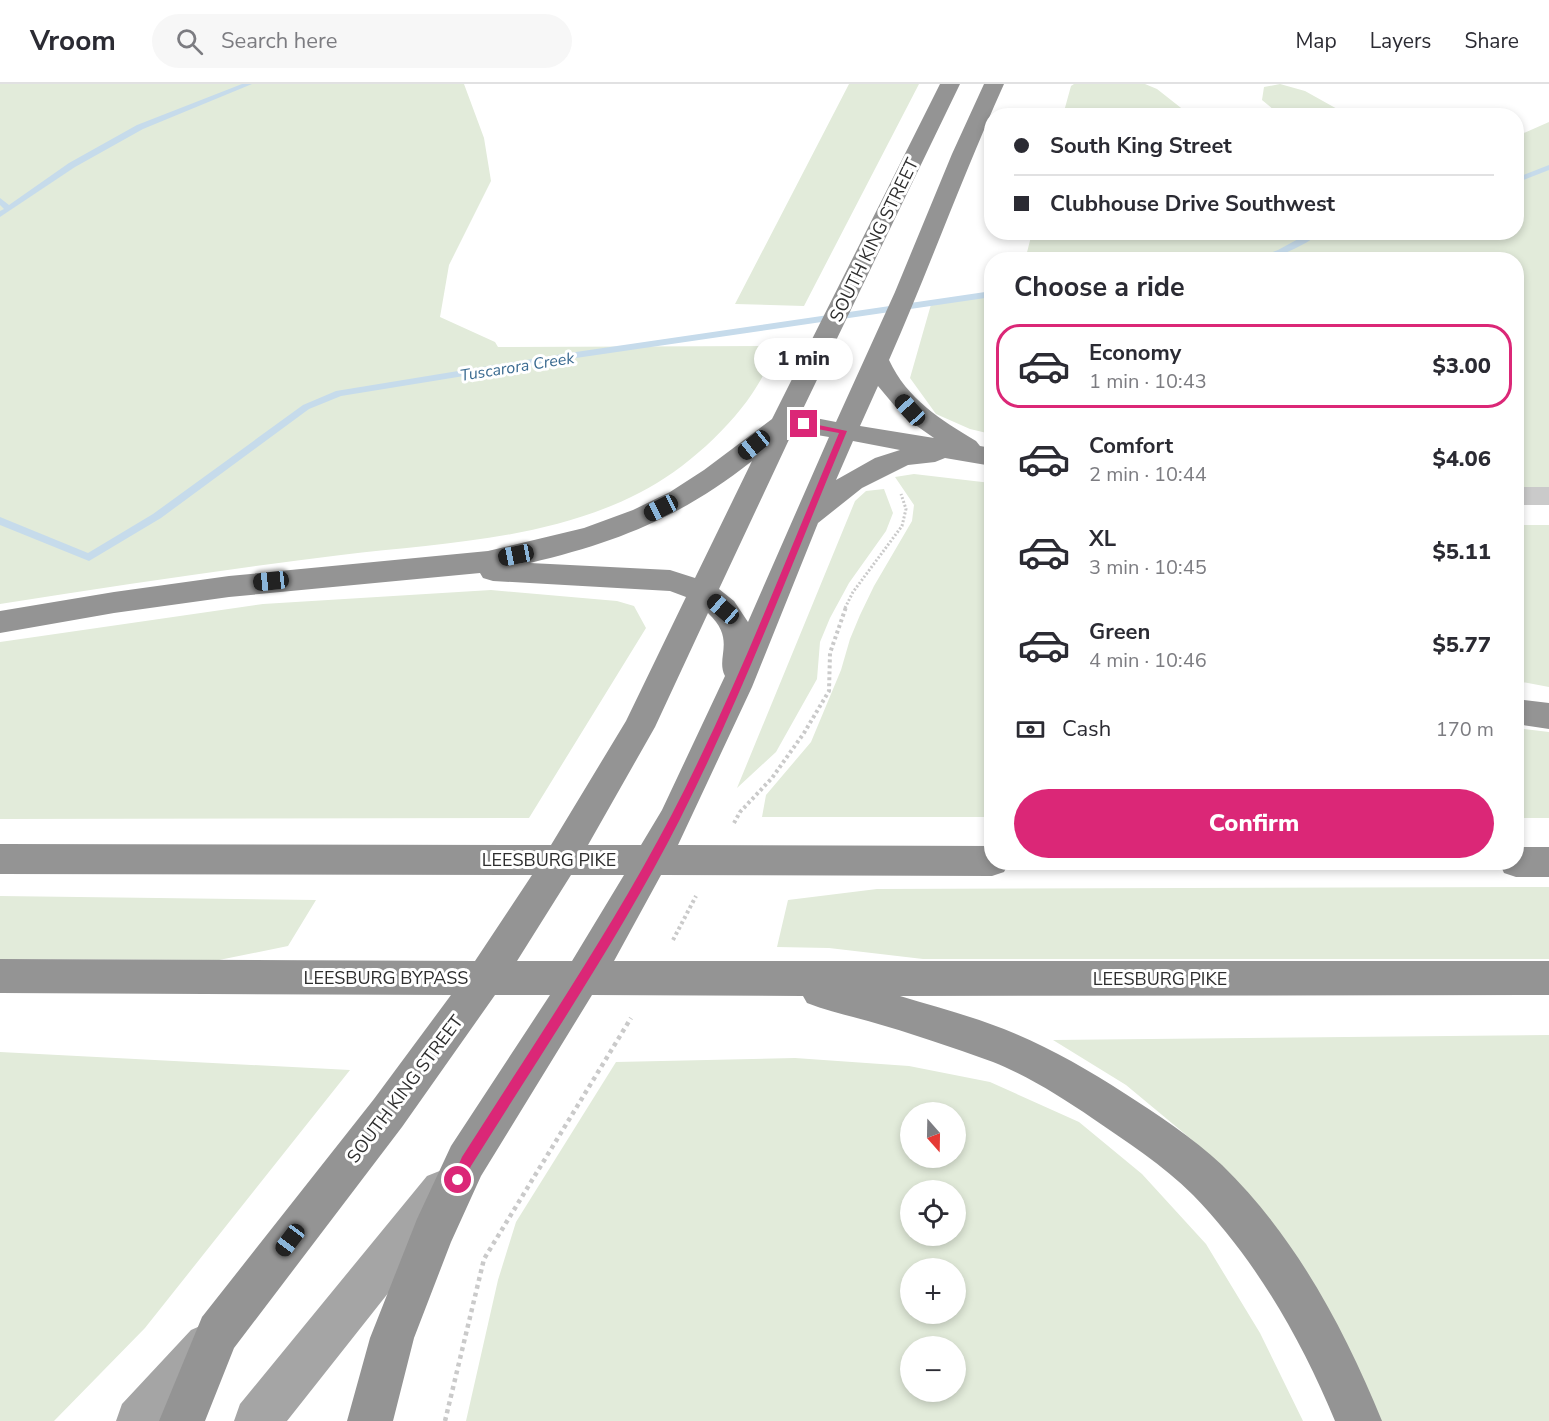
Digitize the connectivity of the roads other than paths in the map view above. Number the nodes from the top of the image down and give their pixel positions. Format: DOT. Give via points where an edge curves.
graph roads {
  1 [pos="950,84"];
  2 [pos="994,84"];
  3 [pos="876,359"];
  4 [pos="784,421"];
  5 [pos="843,431"];
  6 [pos="984,455"];
  7 [pos="984,456"];
  8 [pos="984,456"];
  9 [pos="1524,496"];
  10 [pos="1549,496"];
  11 [pos="803,524"];
  12 [pos="438,568"];
  13 [pos="703,591"];
  14 [pos="0,622"];
  15 [pos="736,687"];
  16 [pos="1524,712"];
  17 [pos="1549,716"];
  18 [pos="0,859"];
  19 [pos="984,861"];
  20 [pos="1524,862"];
  21 [pos="1549,862"];
  22 [pos="0,976"];
  23 [pos="1549,978"];
  24 [pos="771,979"];
  25 [pos="466,1161"];
  26 [pos="218,1333"];
  27 [pos="139,1421"];
  28 [pos="182,1421"];
  29 [pos="257,1421"];
  30 [pos="370,1421"];
  31 [pos="1359,1421"];
  1 -- 4 [label="highway, SOUTH KING STREET"];
  2 -- 3 [label="highway"];
  3 -- 5 [label="highway"];
  3 -- 6 [label="highway" via="883,378 910,410"];
  4 -- 5 [label="highway"];
  4 -- 12 [label="highway" via="695,490 644,516 552,547"];
  4 -- 13 [label="highway, SOUTH KING STREET"];
  5 -- 7 [label="highway"];
  5 -- 11 [label="highway"];
  8 -- 11 [label="highway" via="930,453 879,468 833,494"];
  9 -- 10 [label="street"];
  11 -- 15 [label="highway"];
  12 -- 13 [label="highway" via="669,581"];
  12 -- 14 [label="highway" via="231,585"];
  13 -- 15 [label="highway" via="736,628 741,644"];
  13 -- 26 [label="highway, SOUTH KING STREET" via="639,727 556,868 474,995"];
  15 -- 25 [label="highway" via="675,818 609,936"];
  16 -- 17 [label="highway"];
  18 -- 19 [label="highway, LEESBURG PIKE"];
  20 -- 21 [label="highway"];
  22 -- 24 [label="highway, LEESBURG BYPASS"];
  23 -- 24 [label="highway, LEESBURG PIKE"];
  24 -- 31 [label="highway" via="867,1003 1005,1048 1080,1087 1160,1139 1207,1180 1249,1227 1329,1352"];
  25 -- 29 [label="main road"];
  25 -- 30 [label="highway" via="432,1234 392,1338"];
  26 -- 27 [label="main road, SOUTH KING STREET"];
  26 -- 28 [label="highway"];
}
